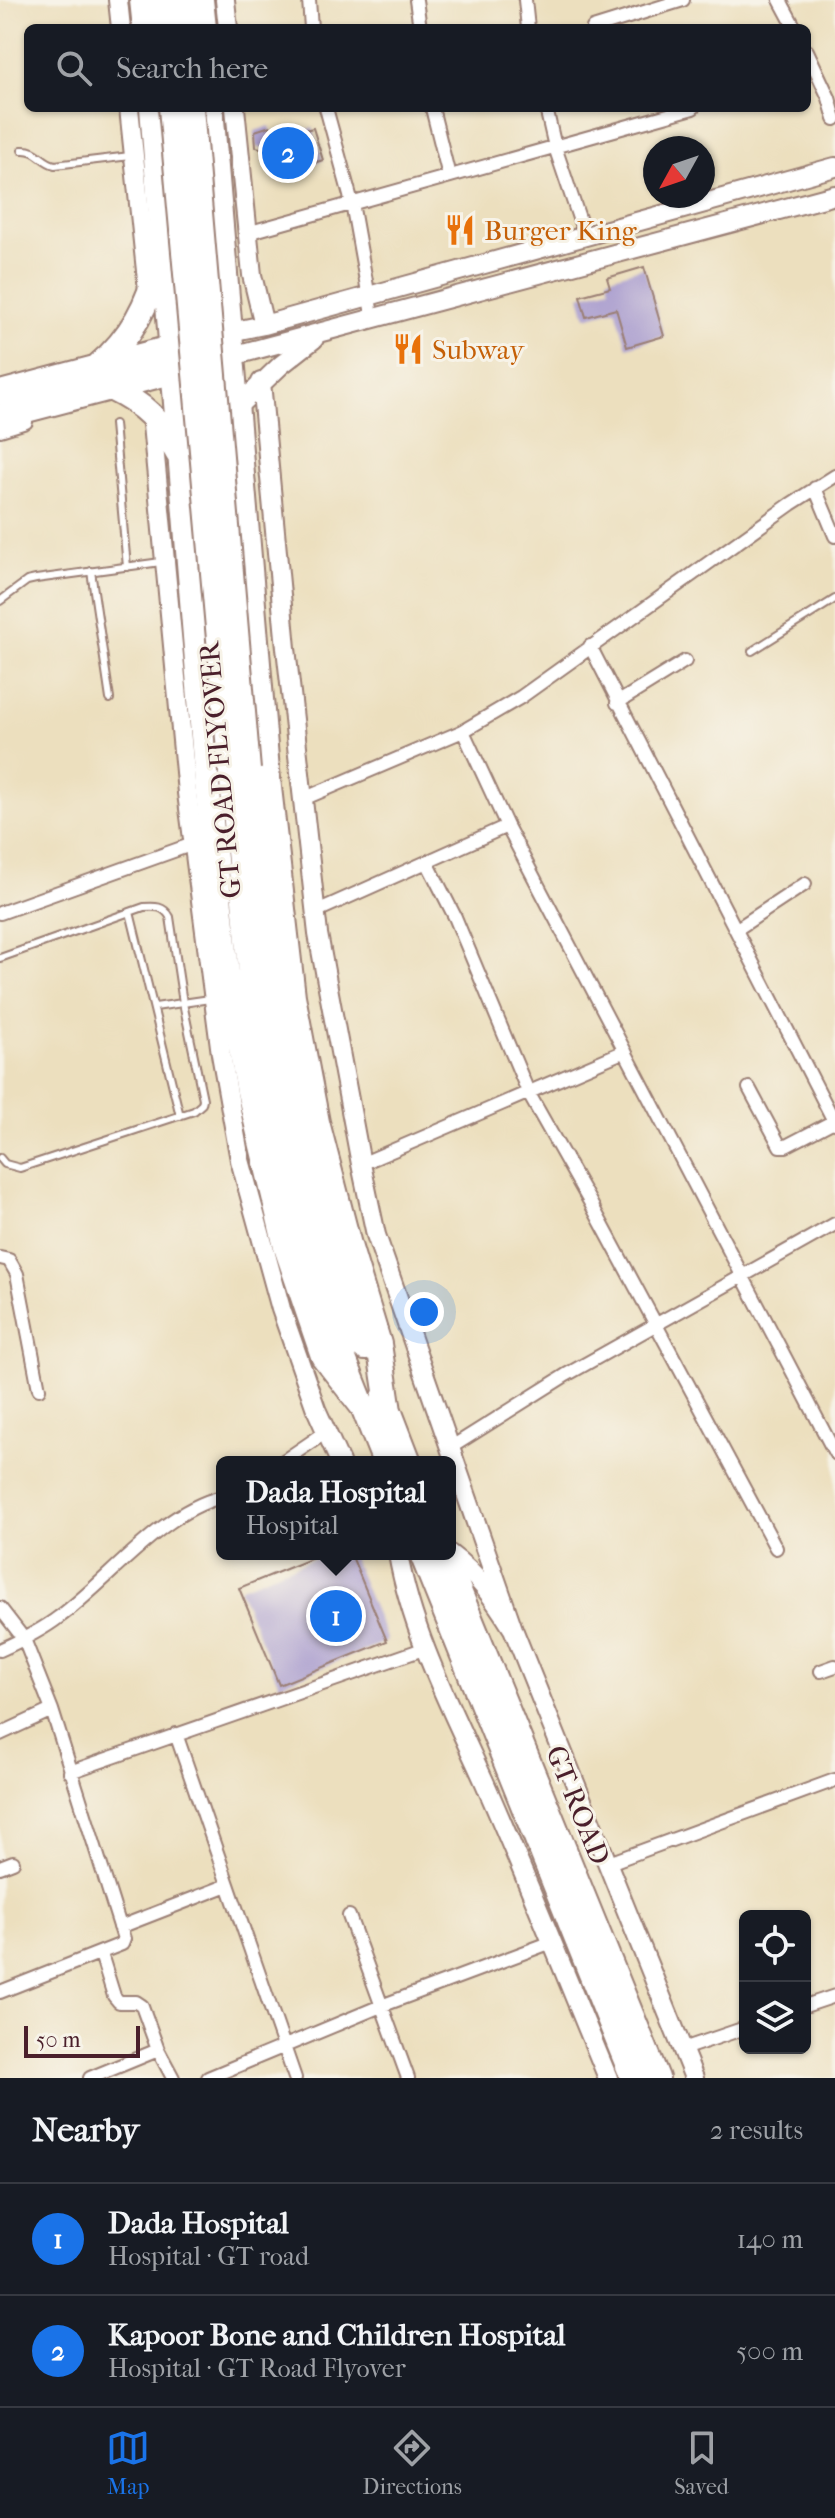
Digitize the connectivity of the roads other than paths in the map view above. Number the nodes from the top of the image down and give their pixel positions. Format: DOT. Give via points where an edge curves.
graph roads {
  1 [pos="118,0"];
  2 [pos="142,0"];
  3 [pos="162,0"];
  4 [pos="182,0"];
  5 [pos="201,0"];
  6 [pos="225,0"];
  7 [pos="309,0"];
  8 [pos="416,0"];
  9 [pos="525,0"];
  10 [pos="634,0"];
  11 [pos="683,0"];
  12 [pos="780,0"];
  13 [pos="635,15"];
  14 [pos="121,24"];
  15 [pos="145,24"];
  16 [pos="164,24"];
  17 [pos="184,24"];
  18 [pos="204,24"];
  19 [pos="228,24"];
  20 [pos="311,24"];
  21 [pos="419,24"];
  22 [pos="528,24"];
  23 [pos="606,24"];
  24 [pos="793,24"];
  25 [pos="813,75"];
  26 [pos="129,112"];
  27 [pos="152,112"];
  28 [pos="171,112"];
  29 [pos="191,112"];
  30 [pos="211,112"];
  31 [pos="235,112"];
  32 [pos="327,112"];
  33 [pos="433,112"];
  34 [pos="547,112"];
  35 [pos="679,112"];
  36 [pos="835,119"];
  37 [pos="555,147"];
  38 [pos="22,150"];
  39 [pos="134,156"];
  40 [pos="835,167"];
  41 [pos="449,176"];
  42 [pos="835,195"];
  43 [pos="715,200"];
  44 [pos="352,203"];
  45 [pos="688,208"];
  46 [pos="696,208"];
  47 [pos="702,232"];
  48 [pos="247,233"];
  49 [pos="585,236"];
  50 [pos="164,240"];
  51 [pos="550,246"];
  52 [pos="557,270"];
  53 [pos="369,294"];
  54 [pos="149,300"];
  55 [pos="373,320"];
  56 [pos="264,325"];
  57 [pos="230,332"];
  58 [pos="323,332"];
  59 [pos="232,356"];
  60 [pos="173,359"];
  61 [pos="97,367"];
  62 [pos="261,382"];
  63 [pos="7,387"];
  64 [pos="110,388"];
  65 [pos="236,408"];
  66 [pos="151,414"];
  67 [pos="0,417"];
  68 [pos="114,424"];
  69 [pos="0,430"];
  70 [pos="181,460"];
  71 [pos="835,476"];
  72 [pos="815,488"];
  73 [pos="835,536"];
  74 [pos="165,562"];
  75 [pos="127,567"];
  76 [pos="91,571"];
  77 [pos="835,599"];
  78 [pos="0,601"];
  79 [pos="590,646"];
  80 [pos="752,651"];
  81 [pos="685,661"];
  82 [pos="110,699"];
  83 [pos="617,703"];
  84 [pos="463,731"];
  85 [pos="240,771"];
  86 [pos="303,799"];
  87 [pos="507,826"];
  88 [pos="193,844"];
  89 [pos="427,862"];
  90 [pos="805,884"];
  91 [pos="317,911"];
  92 [pos="130,912"];
  93 [pos="0,913"];
  94 [pos="737,929"];
  95 [pos="0,958"];
  96 [pos="213,999"];
  97 [pos="183,1003"];
  98 [pos="155,1007"];
  99 [pos="625,1051"];
  100 [pos="749,1088"];
  101 [pos="529,1094"];
  102 [pos="180,1116"];
  103 [pos="834,1122"];
  104 [pos="0,1158"];
  105 [pos="361,1164"];
  106 [pos="835,1224"];
  107 [pos="0,1258"];
  108 [pos="742,1276"];
  109 [pos="657,1324"];
  110 [pos="39,1389"];
  111 [pos="362,1406"];
  112 [pos="389,1411"];
  113 [pos="326,1432"];
  114 [pos="450,1448"];
  115 [pos="835,1453"];
  116 [pos="291,1456"];
  117 [pos="337,1456"];
  118 [pos="381,1456"];
  119 [pos="407,1456"];
  120 [pos="453,1456"];
  121 [pos="456,1465"];
  122 [pos="216,1499"];
  123 [pos="776,1548"];
  124 [pos="386,1560"];
  125 [pos="400,1560"];
  126 [pos="424,1560"];
  127 [pos="449,1560"];
  128 [pos="456,1560"];
  129 [pos="411,1605"];
  130 [pos="0,1608"];
  131 [pos="513,1629"];
  132 [pos="24,1639"];
  133 [pos="426,1648"];
  134 [pos="0,1650"];
  135 [pos="835,1666"];
  136 [pos="821,1671"];
  137 [pos="52,1710"];
  138 [pos="0,1734"];
  139 [pos="176,1734"];
  140 [pos="70,1772"];
  141 [pos="835,1780"];
  142 [pos="13,1862"];
  143 [pos="609,1863"];
  144 [pos="0,1867"];
  145 [pos="228,1885"];
  146 [pos="349,1916"];
  147 [pos="120,1927"];
  148 [pos="552,1942"];
  149 [pos="101,1954"];
  150 [pos="0,1992"];
  151 [pos="835,1996"];
  152 [pos="811,2004"];
  153 [pos="381,2006"];
  154 [pos="739,2030"];
  155 [pos="284,2046"];
  156 [pos="683,2049"];
  157 [pos="158,2050"];
  158 [pos="90,2078"];
  159 [pos="173,2078"];
  160 [pos="208,2078"];
  161 [pos="295,2078"];
  162 [pos="408,2078"];
  163 [pos="608,2078"];
  164 [pos="633,2078"];
  165 [pos="657,2078"];
  166 [pos="694,2078"];
  1 -- 14 [label="street"];
  2 -- 15 [label="highway"];
  3 -- 16 [label="highway"];
  4 -- 17 [label="highway"];
  5 -- 18 [label="highway"];
  6 -- 19 [label="street"];
  7 -- 20 [label="street"];
  8 -- 21 [label="street"];
  9 -- 22 [label="street"];
  10 -- 13 [label="street"];
  11 -- 13 [label="street"];
  12 -- 24 [label="street"];
  13 -- 23 [label="street"];
  25 -- 36 [label="street"];
  26 -- 39 [label="street"];
  27 -- 50 [label="highway"];
  28 -- 85 [label="highway, GT ROAD FLYOVER, bridge"];
  29 -- 85 [label="highway, GT ROAD FLYOVER, bridge"];
  30 -- 57 [label="highway"];
  31 -- 48 [label="street"];
  32 -- 44 [label="street"];
  33 -- 41 [label="street"];
  34 -- 37 [label="street"];
  35 -- 37 [label="street"];
  37 -- 41 [label="street"];
  37 -- 49 [label="street"];
  38 -- 39 [label="lane" via="55,165"];
  39 -- 54 [label="street"];
  40 -- 43 [label="street"];
  41 -- 44 [label="street"];
  42 -- 47 [label="street"];
  44 -- 48 [label="street"];
  44 -- 53 [label="street"];
  45 -- 49 [label="street"];
  46 -- 47 [label="street"];
  47 -- 52 [label="street"];
  48 -- 56 [label="street"];
  49 -- 51 [label="street"];
  50 -- 54 [label="highway"];
  50 -- 60 [label="highway"];
  51 -- 52 [label="street"];
  51 -- 53 [label="street"];
  52 -- 55 [label="street"];
  53 -- 55 [label="street"];
  53 -- 56 [label="street"];
  54 -- 61 [label="highway" via="118,349"];
  55 -- 58 [label="street"];
  56 -- 57 [label="street"];
  57 -- 59 [label="highway"];
  57 -- 60 [label="highway"];
  58 -- 59 [label="street"];
  58 -- 62 [label="street"];
  59 -- 60 [label="highway"];
  59 -- 65 [label="highway"];
  60 -- 61 [label="highway"];
  60 -- 64 [label="highway"];
  60 -- 70 [label="highway"];
  61 -- 63 [label="highway"];
  62 -- 65 [label="street"];
  62 -- 86 [label="street"];
  64 -- 66 [label="highway"];
  64 -- 67 [label="highway"];
  64 -- 69 [label="street" via="60,413"];
  65 -- 112 [label="highway" via="267,770 293,996 317,1122 379,1344"];
  66 -- 70 [label="highway"];
  66 -- 74 [label="street"];
  68 -- 75 [label="lane"];
  70 -- 111 [label="highway" via="208,800 227,972 249,1091 286,1247 323,1356"];
  71 -- 72 [label="street"];
  72 -- 73 [label="street"];
  72 -- 79 [label="street"];
  74 -- 75 [label="lane"];
  74 -- 88 [label="street"];
  75 -- 76 [label="lane"];
  76 -- 78 [label="lane" via="27,581"];
  76 -- 82 [label="lane"];
  77 -- 80 [label="lane"];
  79 -- 83 [label="street"];
  79 -- 84 [label="street" via="521,697"];
  81 -- 83 [label="street"];
  83 -- 94 [label="street"];
  84 -- 86 [label="street"];
  84 -- 87 [label="street"];
  85 -- 111 [label="highway, GT ROAD FLYOVER" via="255,1009 312,1257"];
  85 -- 112 [label="highway, GT ROAD FLYOVER" via="297,1125 328,1245"];
  86 -- 91 [label="street"];
  87 -- 89 [label="street"];
  87 -- 99 [label="street"];
  88 -- 93 [label="street"];
  88 -- 96 [label="street"];
  89 -- 91 [label="street"];
  89 -- 101 [label="street"];
  90 -- 94 [label="street"];
  91 -- 105 [label="street"];
  92 -- 95 [label="lane"];
  92 -- 97 [label="lane" via="155,906 167,911"];
  92 -- 98 [label="lane"];
  94 -- 103 [label="street"];
  96 -- 97 [label="lane"];
  96 -- 113 [label="street" via="240,1160 281,1309"];
  97 -- 98 [label="lane"];
  97 -- 102 [label="lane" via="203,1099 199,1108"];
  98 -- 102 [label="lane"];
  99 -- 101 [label="street"];
  99 -- 108 [label="street"];
  100 -- 103 [label="street" via="780,1146"];
  101 -- 105 [label="street"];
  101 -- 109 [label="street"];
  102 -- 104 [label="lane" via="20,1168"];
  105 -- 114 [label="street" via="376,1235"];
  106 -- 108 [label="street"];
  107 -- 110 [label="street" via="9,1260 17,1274"];
  108 -- 109 [label="street"];
  108 -- 115 [label="street"];
  109 -- 114 [label="street"];
  109 -- 123 [label="street"];
  111 -- 118 [label="highway"];
  112 -- 119 [label="highway"];
  113 -- 116 [label="street"];
  113 -- 117 [label="street"];
  114 -- 120 [label="street"];
  121 -- 131 [label="street"];
  122 -- 132 [label="street" via="150,1537 60,1617"];
  124 -- 129 [label="street"];
  125 -- 129 [label="street"];
  126 -- 164 [label="highway, GT ROAD"];
  127 -- 165 [label="highway, GT ROAD"];
  128 -- 131 [label="street" via="493,1597"];
  129 -- 133 [label="street"];
  130 -- 132 [label="street"];
  131 -- 143 [label="street"];
  132 -- 134 [label="street"];
  132 -- 137 [label="street"];
  133 -- 139 [label="street"];
  133 -- 148 [label="street"];
  135 -- 136 [label="street"];
  137 -- 138 [label="street"];
  137 -- 140 [label="street"];
  139 -- 140 [label="street"];
  139 -- 145 [label="street"];
  140 -- 147 [label="street"];
  141 -- 143 [label="street"];
  142 -- 144 [label="street"];
  143 -- 156 [label="street"];
  145 -- 147 [label="street"];
  145 -- 155 [label="street"];
  146 -- 153 [label="street"];
  147 -- 149 [label="street" via="122,1944"];
  148 -- 153 [label="street"];
  148 -- 163 [label="street"];
  149 -- 150 [label="street"];
  149 -- 157 [label="street" via="114,1996 142,2006"];
  151 -- 152 [label="street"];
  153 -- 155 [label="street"];
  153 -- 162 [label="street"];
  154 -- 156 [label="street"];
  155 -- 160 [label="street"];
  155 -- 161 [label="street"];
  156 -- 166 [label="street"];
  157 -- 158 [label="street"];
  157 -- 159 [label="street"];
}
